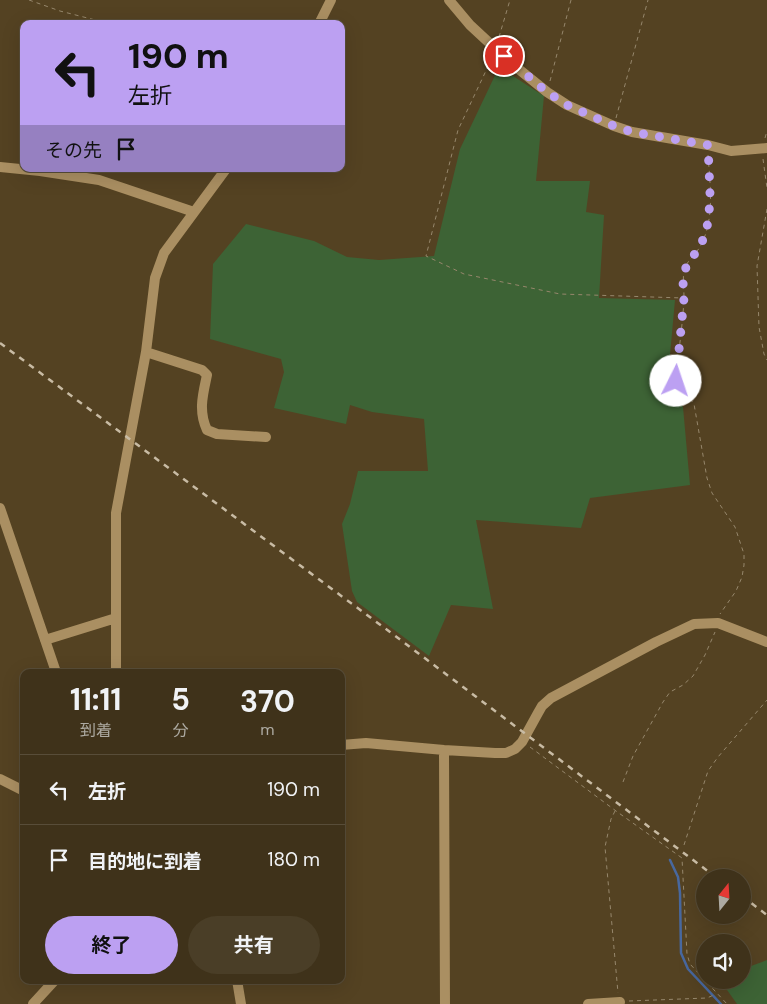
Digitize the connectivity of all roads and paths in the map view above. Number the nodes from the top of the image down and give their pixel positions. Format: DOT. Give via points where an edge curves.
graph roads {
  1 [pos="29,0"];
  2 [pos="331,0"];
  3 [pos="449,0"];
  4 [pos="510,0"];
  5 [pos="571,0"];
  6 [pos="648,0"];
  7 [pos="95,20"];
  8 [pos="322,20"];
  9 [pos="496,48"];
  10 [pos="547,92"];
  11 [pos="614,126"];
  12 [pos="708,145"];
  13 [pos="764,149"];
  14 [pos="0,167"];
  15 [pos="20,170"];
  16 [pos="40,172"];
  17 [pos="224,172"];
  18 [pos="767,188"];
  19 [pos="767,208"];
  20 [pos="194,212"];
  21 [pos="684,298"];
  22 [pos="146,352"];
  23 [pos="767,360"];
  24 [pos="266,437"];
  25 [pos="0,508"];
  26 [pos="116,618"];
  27 [pos="718,623"];
  28 [pos="45,640"];
  29 [pos="767,642"];
  30 [pos="55,669"];
  31 [pos="116,669"];
  32 [pos="767,700"];
  33 [pos="522,742"];
  34 [pos="345,745"];
  35 [pos="444,750"];
  36 [pos="0,779"];
  37 [pos="623,782"];
  38 [pos="20,789"];
  39 [pos="616,811"];
  40 [pos="684,845"];
  41 [pos="51,984"];
  42 [pos="238,984"];
  43 [pos="717,993"];
  44 [pos="620,1002"];
  45 [pos="33,1004"];
  46 [pos="241,1004"];
  47 [pos="445,1004"];
  48 [pos="588,1004"];
  49 [pos="727,1004"];
  1 -- 7 [label="path"];
  2 -- 8 [label="street"];
  3 -- 9 [label="street"];
  4 -- 9 [label="path"];
  5 -- 10 [label="path"];
  6 -- 11 [label="path"];
  9 -- 10 [label="street"];
  9 -- 21 [label="path" via="458,130 426,256 464,274 560,294"];
  10 -- 11 [label="street" via="567,105"];
  11 -- 12 [label="street"];
  12 -- 13 [label="street" via="731,151"];
  12 -- 21 [label="path" via="709,215 706,233 686,267"];
  13 -- 18 [label="path"];
  14 -- 15 [label="street"];
  16 -- 20 [label="street" via="99,180"];
  17 -- 20 [label="street"];
  19 -- 23 [label="path" via="757,266 759,327"];
  20 -- 22 [label="street" via="164,253 155,278"];
  21 -- 27 [label="path" via="676,381 694,404 712,493 735,527 744,554 742,577"];
  22 -- 24 [label="street" via="202,370 207,375 202,396 203,421 207,430 217,434"];
  22 -- 26 [label="street" via="116,513"];
  25 -- 28 [label="street"];
  26 -- 28 [label="street"];
  26 -- 31 [label="street"];
  27 -- 29 [label="street"];
  27 -- 33 [label="street" via="694,624 551,698 542,706"];
  27 -- 37 [label="path" via="693,676 670,692 662,702"];
  28 -- 30 [label="street"];
  32 -- 40 [label="path" via="708,770"];
  33 -- 35 [label="street" via="506,753"];
  33 -- 39 [label="path"];
  34 -- 35 [label="street" via="366,743"];
  35 -- 47 [label="street"];
  36 -- 38 [label="street"];
  39 -- 43 [label="path" via="682,858 687,954 690,964"];
  39 -- 44 [label="path" via="605,847"];
  41 -- 45 [label="street"];
  42 -- 46 [label="street"];
  43 -- 44 [label="path" via="707,998"];
  43 -- 49 [label="path"];
  44 -- 48 [label="street"];
}
